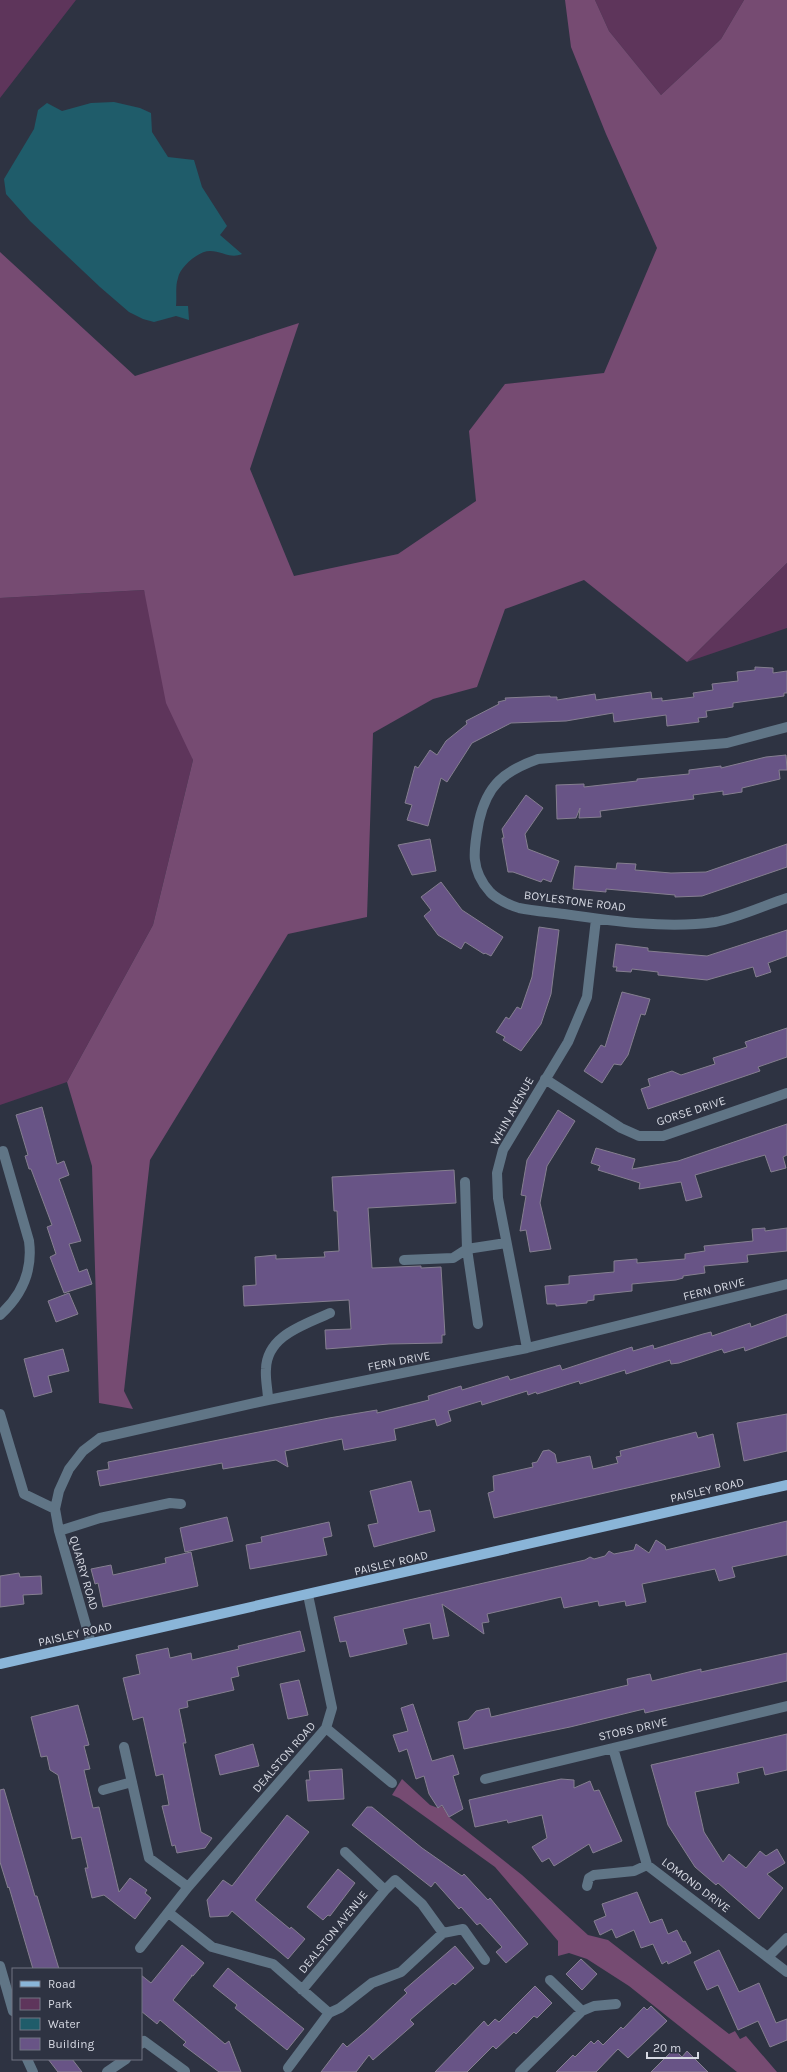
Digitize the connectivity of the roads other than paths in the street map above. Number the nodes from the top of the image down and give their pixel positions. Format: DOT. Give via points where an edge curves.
graph roads {
  1 [pos="787,727"];
  2 [pos="787,898"];
  3 [pos="596,918"];
  4 [pos="545,1078"];
  5 [pos="787,1093"];
  6 [pos="3,1152"];
  7 [pos="465,1182"];
  8 [pos="506,1244"];
  9 [pos="467,1249"];
  10 [pos="404,1260"];
  11 [pos="787,1284"];
  12 [pos="330,1313"];
  13 [pos="0,1315"];
  14 [pos="478,1324"];
  15 [pos="527,1348"];
  16 [pos="268,1400"];
  17 [pos="0,1414"];
  18 [pos="787,1485"];
  19 [pos="180,1504"];
  20 [pos="55,1510"];
  21 [pos="59,1531"];
  22 [pos="308,1595"];
  23 [pos="91,1643"];
  24 [pos="0,1664"];
  25 [pos="787,1706"];
  26 [pos="326,1728"];
  27 [pos="124,1747"];
  28 [pos="613,1748"];
  29 [pos="485,1779"];
  30 [pos="132,1782"];
  31 [pos="392,1783"];
  32 [pos="103,1790"];
  33 [pos="345,1852"];
  34 [pos="647,1865"];
  35 [pos="587,1886"];
  36 [pos="188,1887"];
  37 [pos="385,1890"];
  38 [pos="169,1913"];
  39 [pos="443,1933"];
  40 [pos="787,1938"];
  41 [pos="140,1948"];
  42 [pos="768,1957"];
  43 [pos="485,1960"];
  44 [pos="0,1966"];
  45 [pos="787,1972"];
  46 [pos="550,1980"];
  47 [pos="302,1990"];
  48 [pos="616,2004"];
  49 [pos="12,2008"];
  50 [pos="582,2011"];
  51 [pos="329,2013"];
  52 [pos="142,2042"];
  53 [pos="27,2060"];
  54 [pos="125,2060"];
  55 [pos="288,2068"];
  56 [pos="184,2071"];
  57 [pos="33,2072"];
  58 [pos="107,2072"];
  59 [pos="520,2072"];
  1 -- 3 [label="street, BOYLESTONE ROAD" via="727,743 538,759 519,766 502,777 489,792 475,842 475,868 490,892 518,908"];
  2 -- 3 [label="street, BOYLESTONE ROAD" via="717,921 690,924"];
  3 -- 4 [label="street, WHIN AVENUE" via="587,997 568,1042"];
  4 -- 5 [label="street, GORSE DRIVE" via="621,1128 639,1136 663,1136"];
  4 -- 8 [label="street, WHIN AVENUE" via="503,1150 497,1174 498,1198"];
  6 -- 13 [label="street" via="30,1255 23,1286"];
  7 -- 9 [label="street"];
  8 -- 9 [label="street"];
  8 -- 15 [label="street, WHIN AVENUE"];
  9 -- 10 [label="street" via="453,1258"];
  9 -- 14 [label="street"];
  11 -- 15 [label="street, FERN DRIVE"];
  12 -- 16 [label="street" via="277,1340 266,1368"];
  15 -- 16 [label="street, FERN DRIVE"];
  16 -- 20 [label="street, FERN DRIVE" via="100,1438 83,1451 69,1469 59,1491"];
  17 -- 20 [label="street" via="24,1494"];
  18 -- 22 [label="main road, PAISLEY ROAD"];
  19 -- 21 [label="street" via="170,1503 107,1517"];
  20 -- 21 [label="street, QUARRY ROAD"];
  21 -- 23 [label="street, QUARRY ROAD"];
  22 -- 23 [label="main road, PAISLEY ROAD"];
  22 -- 26 [label="street, DEALSTON ROAD" via="332,1708"];
  23 -- 24 [label="main road, PAISLEY ROAD"];
  25 -- 28 [label="street, STOBS DRIVE"];
  26 -- 31 [label="street"];
  26 -- 36 [label="street, DEALSTON ROAD"];
  27 -- 30 [label="street"];
  28 -- 29 [label="street, STOBS DRIVE"];
  28 -- 34 [label="street, LOMOND DRIVE"];
  30 -- 32 [label="street"];
  30 -- 36 [label="street" via="149,1858"];
  33 -- 37 [label="street, DEALSTON AVENUE"];
  34 -- 35 [label="street" via="634,1871 594,1875 589,1878"];
  34 -- 42 [label="street, LOMOND DRIVE"];
  36 -- 38 [label="street, DEALSTON ROAD"];
  37 -- 39 [label="street, DEALSTON AVENUE" via="394,1880 422,1904"];
  37 -- 47 [label="street, DEALSTON AVENUE"];
  38 -- 41 [label="street, DEALSTON ROAD"];
  38 -- 47 [label="street, DEALSTON AVENUE" via="212,1947 273,1964"];
  39 -- 43 [label="street" via="463,1929"];
  39 -- 51 [label="street" via="401,1972 372,1982 340,2008"];
  40 -- 42 [label="street"];
  42 -- 45 [label="street, LOMOND DRIVE"];
  44 -- 49 [label="street"];
  46 -- 50 [label="street"];
  47 -- 51 [label="street, DEALSTON AVENUE"];
  48 -- 50 [label="street" via="594,2006"];
  50 -- 59 [label="street"];
  51 -- 55 [label="street"];
  52 -- 56 [label="street"];
  53 -- 57 [label="street"];
  54 -- 58 [label="street"];
}
